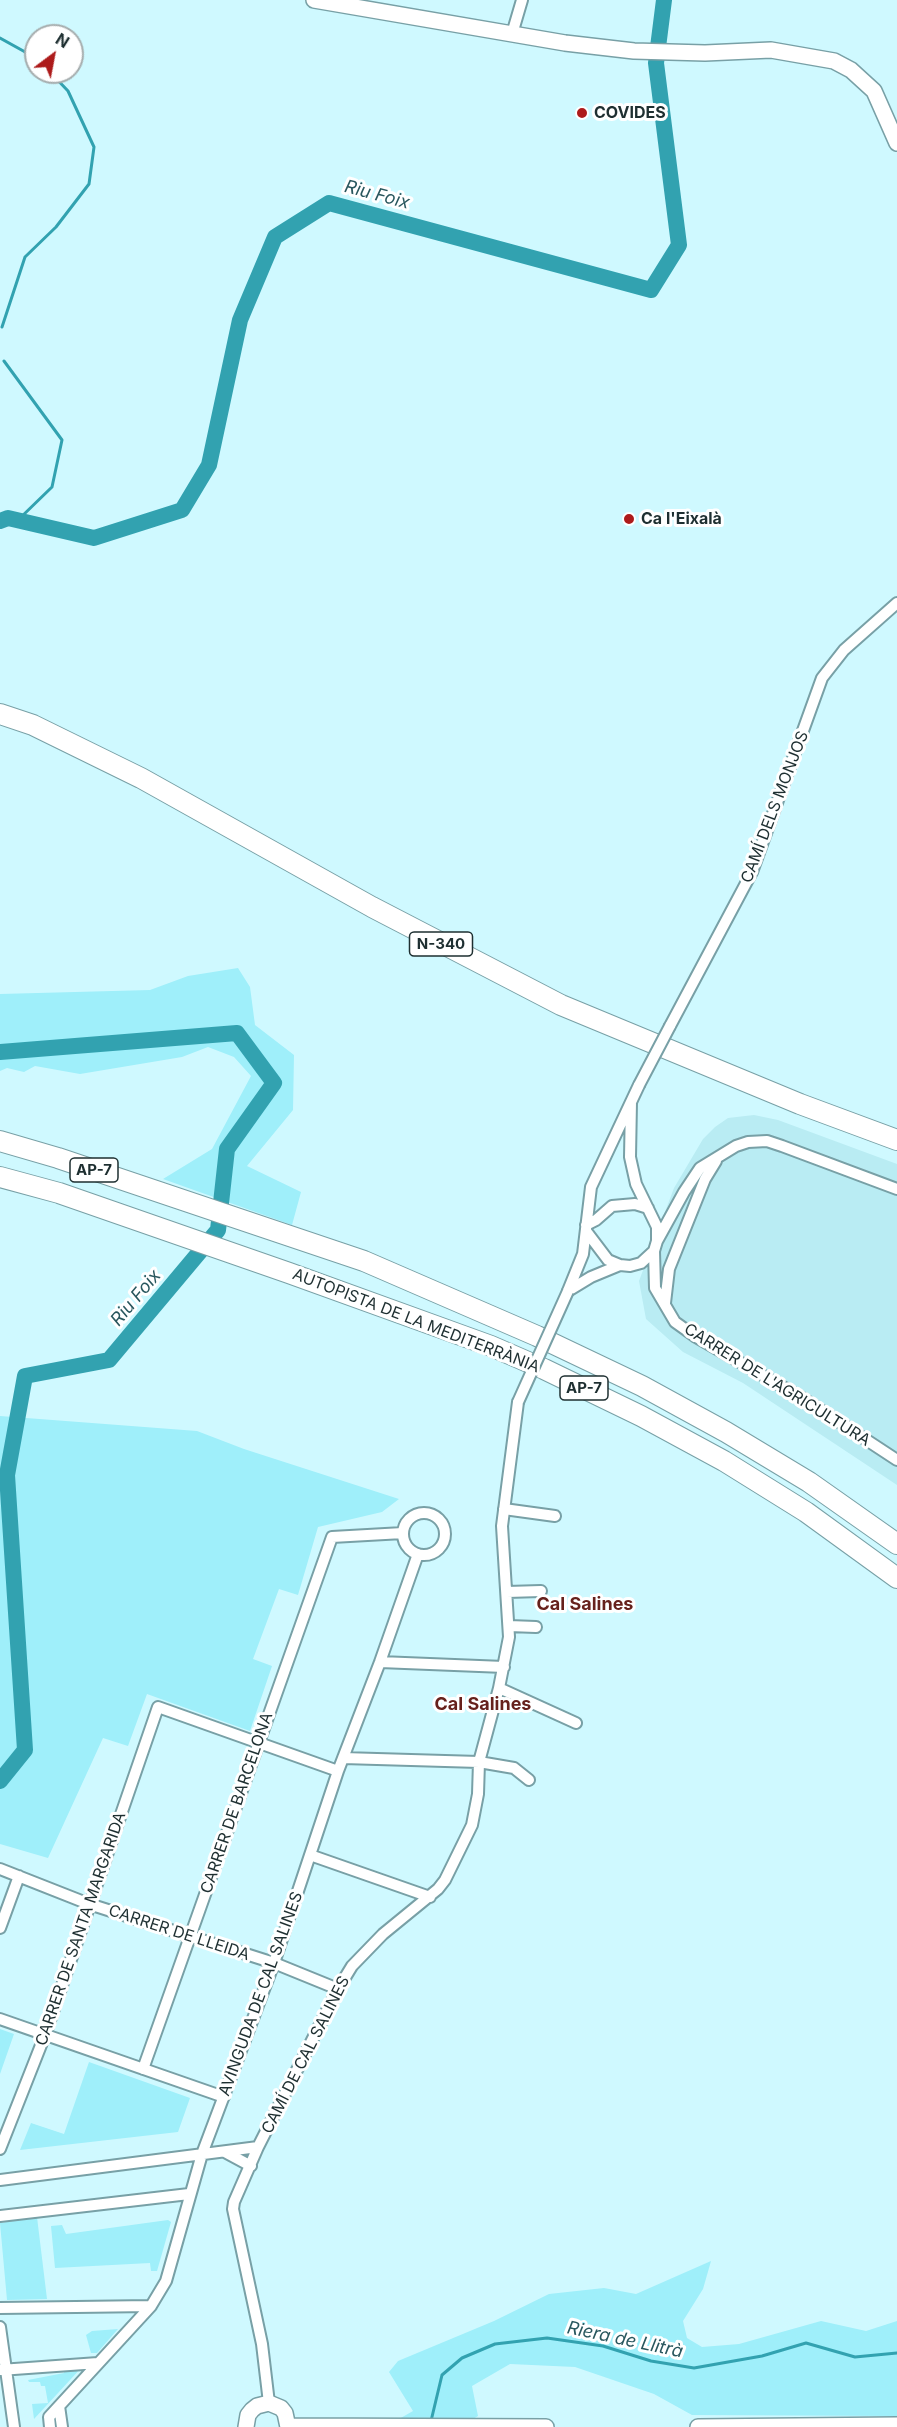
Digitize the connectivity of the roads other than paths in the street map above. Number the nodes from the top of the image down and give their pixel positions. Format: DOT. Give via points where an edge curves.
graph roads {
  1 [pos="314,0"];
  2 [pos="522,0"];
  3 [pos="512,34"];
  4 [pos="897,143"];
  5 [pos="897,603"];
  6 [pos="0,714"];
  7 [pos="669,1026"];
  8 [pos="631,1102"];
  9 [pos="897,1140"];
  10 [pos="0,1141"];
  11 [pos="719,1157"];
  12 [pos="0,1177"];
  13 [pos="897,1189"];
  14 [pos="648,1208"];
  15 [pos="586,1228"];
  16 [pos="655,1246"];
  17 [pos="620,1265"];
  18 [pos="567,1292"];
  19 [pos="665,1303"];
  20 [pos="896,1458"];
  21 [pos="504,1509"];
  22 [pos="555,1515"];
  23 [pos="403,1533"];
  24 [pos="897,1544"];
  25 [pos="418,1554"];
  26 [pos="897,1578"];
  27 [pos="542,1591"];
  28 [pos="507,1592"];
  29 [pos="509,1626"];
  30 [pos="536,1627"];
  31 [pos="380,1662"];
  32 [pos="504,1667"];
  33 [pos="499,1688"];
  34 [pos="576,1723"];
  35 [pos="257,1743"];
  36 [pos="344,1758"];
  37 [pos="479,1762"];
  38 [pos="338,1771"];
  39 [pos="529,1780"];
  40 [pos="310,1855"];
  41 [pos="0,1869"];
  42 [pos="19,1876"];
  43 [pos="430,1897"];
  44 [pos="89,1904"];
  45 [pos="0,1928"];
  46 [pos="190,1938"];
  47 [pos="274,1963"];
  48 [pos="338,1989"];
  49 [pos="0,2019"];
  50 [pos="45,2035"];
  51 [pos="143,2069"];
  52 [pos="224,2097"];
  53 [pos="258,2147"];
  54 [pos="0,2150"];
  55 [pos="225,2151"];
  56 [pos="202,2154"];
  57 [pos="251,2166"];
  58 [pos="0,2180"];
  59 [pos="189,2194"];
  60 [pos="0,2216"];
  61 [pos="151,2306"];
  62 [pos="0,2308"];
  63 [pos="0,2327"];
  64 [pos="98,2363"];
  65 [pos="3,2370"];
  66 [pos="269,2403"];
  67 [pos="59,2406"];
  68 [pos="897,2425"];
  69 [pos="288,2426"];
  70 [pos="459,2426"];
  71 [pos="14,2427"];
  72 [pos="50,2427"];
  73 [pos="62,2427"];
  74 [pos="246,2427"];
  75 [pos="546,2427"];
  76 [pos="698,2427"];
  1 -- 3 [label="main road"];
  2 -- 3 [label="street"];
  3 -- 4 [label="main road" via="634,51 771,50 834,62 851,70 874,92"];
  5 -- 7 [label="street, CAMÍ DELS MONJOS" via="844,650 822,678 748,880"];
  6 -- 9 [label="highway, N-340" via="33,725 141,778 372,907 561,1005"];
  7 -- 8 [label="street, CAMÍ DE CAL SALINES, bridge"];
  8 -- 14 [label="street" via="630,1157 636,1184"];
  8 -- 15 [label="street, CAMÍ DE CAL SALINES" via="591,1187"];
  10 -- 24 [label="highway, AUTOPISTA DE LA MEDITERRÀNIA / AP-7" via="364,1261 537,1336 642,1386 769,1457"];
  11 -- 13 [label="street" via="736,1146 767,1141"];
  11 -- 16 [label="street" via="700,1168"];
  11 -- 19 [label="street" via="705,1179 669,1269"];
  12 -- 26 [label="highway, AUTOPISTA DE LA MEDITERRÀNIA / AP-7" via="58,1193 491,1346 684,1438 765,1485"];
  14 -- 15 [label="street" via="634,1204 612,1206"];
  14 -- 16 [label="street" via="657,1227"];
  15 -- 17 [label="street" via="608,1260"];
  15 -- 18 [label="street, CAMÍ DE CAL SALINES" via="583,1254"];
  16 -- 17 [label="street" via="641,1263"];
  16 -- 19 [label="street, CARRER DE L'AGRICULTURA" via="655,1288"];
  17 -- 18 [label="street"];
  18 -- 21 [label="street, CAMÍ DE CAL SALINES, bridge" via="518,1402"];
  19 -- 20 [label="street, CARRER DE L'AGRICULTURA" via="675,1322 696,1337"];
  21 -- 22 [label="street"];
  21 -- 28 [label="street, CAMÍ DE CAL SALINES" via="502,1542"];
  23 -- 25 [label="street" via="410,1550"];
  23 -- 25 [label="street" via="412,1517 421,1514 438,1518 443,1525 444,1541 440,1548 434,1553"];
  23 -- 35 [label="street, CARRER DE BARCELONA" via="332,1537"];
  25 -- 31 [label="street, AVINGUDA DE CAL SALINES"];
  27 -- 28 [label="street"];
  28 -- 29 [label="street, CAMÍ DE CAL SALINES"];
  29 -- 30 [label="street"];
  29 -- 32 [label="street, CAMÍ DE CAL SALINES"];
  31 -- 32 [label="street"];
  31 -- 36 [label="street, AVINGUDA DE CAL SALINES"];
  32 -- 33 [label="street, CAMÍ DE CAL SALINES"];
  33 -- 34 [label="street"];
  33 -- 37 [label="street, CAMÍ DE CAL SALINES"];
  35 -- 38 [label="street"];
  35 -- 44 [label="street, CARRER DE SANTA MARGARIDA" via="158,1707"];
  35 -- 46 [label="street, CARRER DE BARCELONA"];
  36 -- 37 [label="street"];
  36 -- 38 [label="street, AVINGUDA DE CAL SALINES"];
  37 -- 39 [label="street" via="514,1768"];
  37 -- 43 [label="street, CAMÍ DE CAL SALINES" via="472,1825 445,1880"];
  38 -- 40 [label="street, AVINGUDA DE CAL SALINES"];
  40 -- 43 [label="street"];
  40 -- 47 [label="street, AVINGUDA DE CAL SALINES"];
  41 -- 42 [label="street, CARRER DE LLEIDA"];
  42 -- 44 [label="street, CARRER DE LLEIDA"];
  42 -- 45 [label="street"];
  43 -- 48 [label="street, CAMÍ DE CAL SALINES" via="363,1953"];
  44 -- 46 [label="street, CARRER DE LLEIDA"];
  44 -- 50 [label="street, CARRER DE SANTA MARGARIDA"];
  46 -- 47 [label="street, CARRER DE LLEIDA"];
  46 -- 51 [label="street, CARRER DE BARCELONA"];
  47 -- 48 [label="street, CARRER DE LLEIDA"];
  47 -- 52 [label="street, AVINGUDA DE CAL SALINES"];
  48 -- 53 [label="street, CAMÍ DE CAL SALINES"];
  49 -- 50 [label="street"];
  50 -- 51 [label="street"];
  50 -- 54 [label="street, CARRER DE SANTA MARGARIDA"];
  51 -- 52 [label="street"];
  52 -- 56 [label="street, AVINGUDA DE CAL SALINES"];
  53 -- 55 [label="street"];
  53 -- 57 [label="street, CAMÍ DE CAL SALINES"];
  55 -- 56 [label="street"];
  55 -- 57 [label="street"];
  56 -- 58 [label="street"];
  56 -- 59 [label="street, AVINGUDA DE CAL SALINES"];
  57 -- 66 [label="street, CAMÍ DE CAL SALINES" via="233,2209 259,2325"];
  59 -- 60 [label="street"];
  59 -- 61 [label="street, AVINGUDA DE CAL SALINES" via="166,2281"];
  61 -- 62 [label="street"];
  61 -- 64 [label="street, AVINGUDA DE CAL SALINES"];
  63 -- 65 [label="street"];
  64 -- 65 [label="street"];
  64 -- 67 [label="street, AVINGUDA DE CAL SALINES"];
  65 -- 71 [label="street"];
  66 -- 69 [label="main road" via="285,2413"];
  66 -- 74 [label="main road" via="252,2410"];
  67 -- 72 [label="street, AVINGUDA DE CAL SALINES" via="49,2417"];
  67 -- 73 [label="street"];
  68 -- 76 [label="main road"];
  69 -- 70 [label="main road"];
  70 -- 75 [label="main road"];
}
